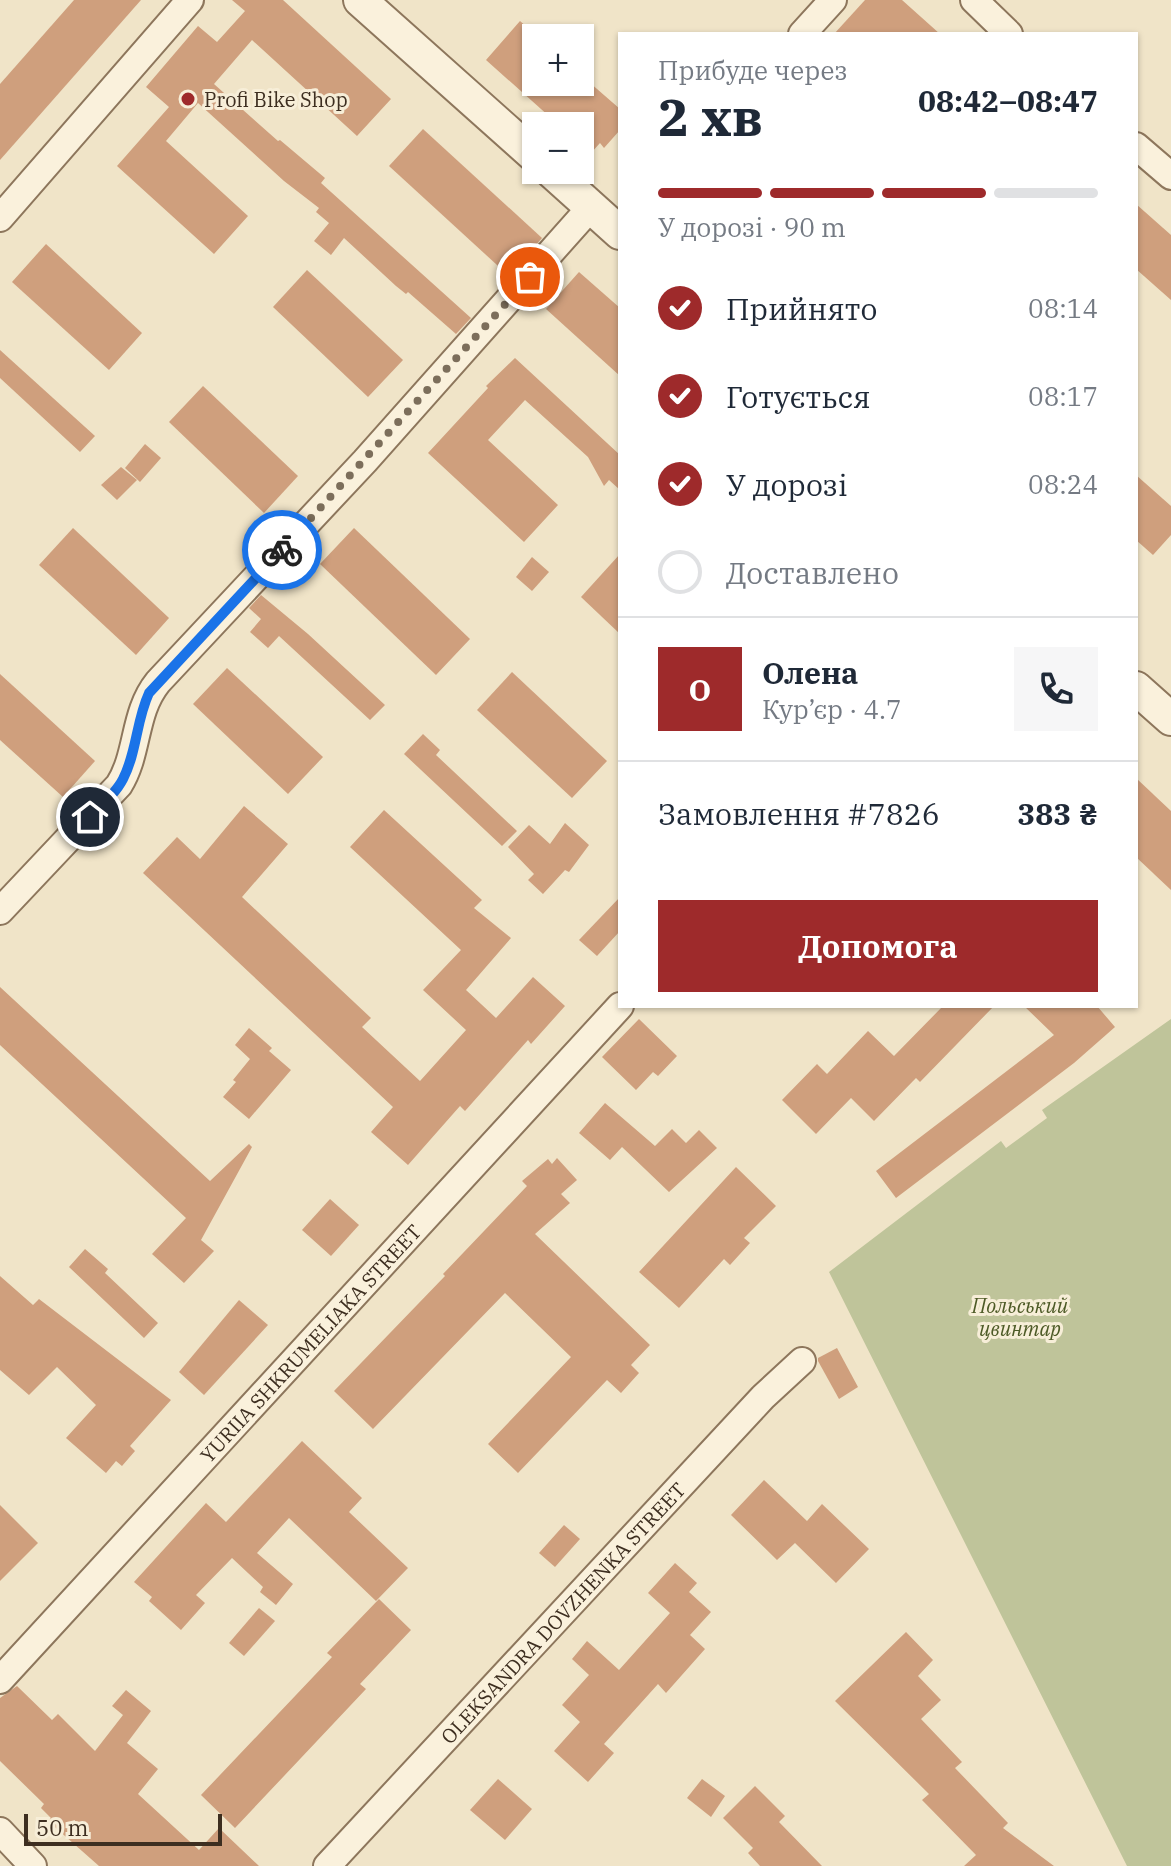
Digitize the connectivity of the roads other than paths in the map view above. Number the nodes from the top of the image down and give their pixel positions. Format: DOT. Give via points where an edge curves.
graph roads {
  1 [pos="190,0"];
  2 [pos="360,0"];
  3 [pos="833,0"];
  4 [pos="974,0"];
  5 [pos="804,32"];
  6 [pos="1007,32"];
  7 [pos="522,145"];
  8 [pos="1138,148"];
  9 [pos="1171,176"];
  10 [pos="566,184"];
  11 [pos="591,207"];
  12 [pos="0,218"];
  13 [pos="618,231"];
  14 [pos="1138,690"];
  15 [pos="1171,719"];
  16 [pos="0,911"];
  17 [pos="618,1008"];
  18 [pos="802,1361"];
  19 [pos="0,1680"];
  20 [pos="0,1831"];
  21 [pos="33,1866"];
  22 [pos="327,1866"];
  1 -- 12 [label="street"];
  2 -- 7 [label="street"];
  3 -- 5 [label="street"];
  4 -- 6 [label="street"];
  8 -- 9 [label="street"];
  10 -- 11 [label="street"];
  11 -- 13 [label="street"];
  11 -- 16 [label="street" via="365,461 158,682 141,711 119,785"];
  14 -- 15 [label="street"];
  17 -- 19 [label="street, YURIIA SHKRUMELIAKA STREET"];
  18 -- 22 [label="street, OLEKSANDRA DOVZHENKA STREET"];
  20 -- 21 [label="street"];
}
